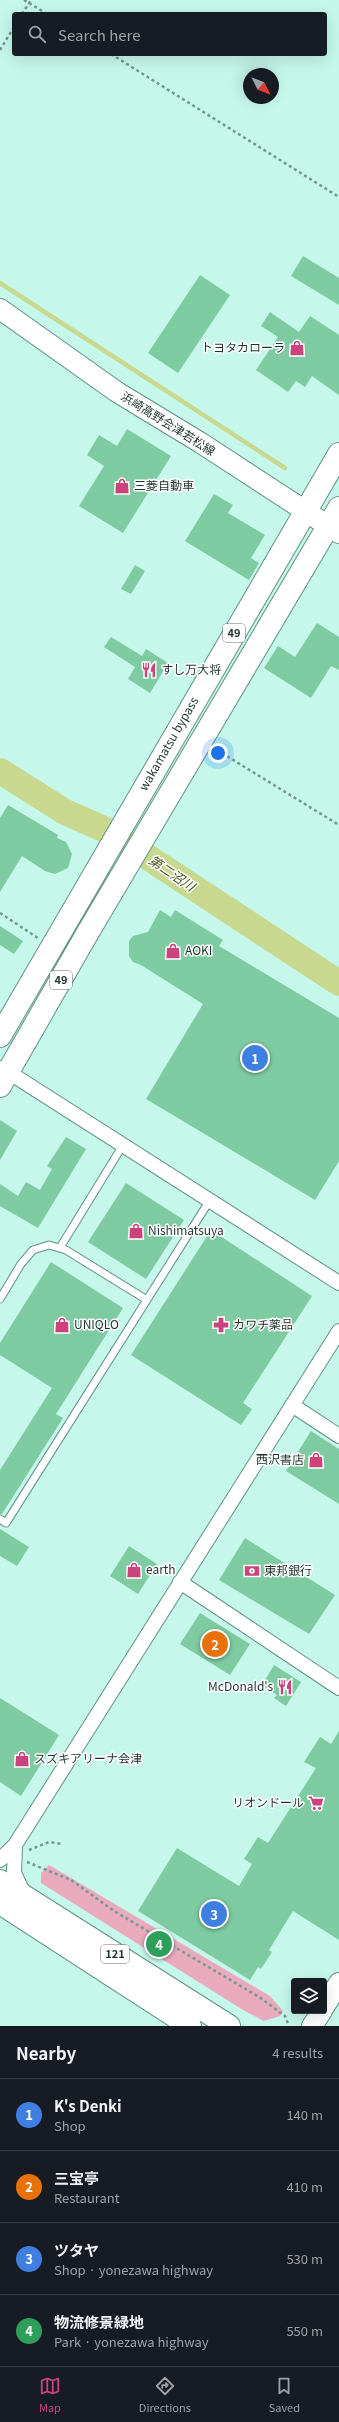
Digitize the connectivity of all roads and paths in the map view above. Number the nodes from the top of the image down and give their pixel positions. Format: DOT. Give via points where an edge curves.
graph roads {
  1 [pos="24,0"];
  2 [pos="31,0"];
  3 [pos="29,3"];
  4 [pos="23,12"];
  5 [pos="44,12"];
  6 [pos="12,30"];
  7 [pos="0,50"];
  8 [pos="113,56"];
  9 [pos="339,197"];
  10 [pos="0,309"];
  11 [pos="339,454"];
  12 [pos="339,508"];
  13 [pos="305,512"];
  14 [pos="334,530"];
  15 [pos="201,740"];
  16 [pos="339,825"];
  17 [pos="0,913"];
  18 [pos="51,946"];
  19 [pos="0,1036"];
  20 [pos="3,1075"];
  21 [pos="123,1145"];
  22 [pos="210,1200"];
  23 [pos="61,1246"];
  24 [pos="339,1283"];
  25 [pos="0,1299"];
  26 [pos="147,1300"];
  27 [pos="339,1331"];
  28 [pos="292,1405"];
  29 [pos="339,1436"];
  30 [pos="0,1519"];
  31 [pos="180,1582"];
  32 [pos="339,1688"];
  33 [pos="62,1844"];
  34 [pos="15,1845"];
  35 [pos="29,1850"];
  36 [pos="0,1860"];
  37 [pos="26,1862"];
  38 [pos="0,1882"];
  39 [pos="33,1902"];
  40 [pos="0,1903"];
  41 [pos="339,1983"];
  42 [pos="327,2002"];
  43 [pos="320,2014"];
  44 [pos="287,2025"];
  45 [pos="190,2026"];
  46 [pos="229,2026"];
  47 [pos="312,2026"];
  1 -- 3 [label="path"];
  2 -- 3 [label="path"];
  3 -- 4 [label="path"];
  3 -- 5 [label="path"];
  6 -- 7 [label="path"];
  8 -- 9 [label="path"];
  10 -- 13 [label="main road, 浜崎高野会津若松線" via="117,392"];
  11 -- 13 [label="highway, wakamatsu bypass / 49"];
  12 -- 14 [label="highway, 49"];
  13 -- 14 [label="main road, 浜崎高野会津若松線"];
  13 -- 18 [label="highway, wakamatsu bypass / 49"];
  14 -- 15 [label="highway, 49"];
  15 -- 16 [label="path"];
  15 -- 20 [label="highway, 49"];
  17 -- 18 [label="path"];
  18 -- 19 [label="highway, wakamatsu bypass / 49"];
  20 -- 21 [label="street"];
  21 -- 22 [label="street"];
  21 -- 23 [label="lane"];
  22 -- 24 [label="street"];
  22 -- 26 [label="lane"];
  23 -- 25 [label="lane" via="49,1245 33,1250 21,1264"];
  23 -- 26 [label="lane"];
  26 -- 30 [label="lane" via="6,1523"];
  27 -- 28 [label="street"];
  28 -- 29 [label="street"];
  28 -- 31 [label="street"];
  31 -- 32 [label="street"];
  31 -- 34 [label="street"];
  33 -- 35 [label="path" via="49,1842"];
  34 -- 36 [label="street"];
  34 -- 39 [label="street" via="14,1873 24,1894"];
  37 -- 44 [label="path" via="71,1880 114,1911 259,1997 285,2016"];
  38 -- 39 [label="highway, 121"];
  39 -- 46 [label="highway, 121"];
  40 -- 45 [label="highway, 121"];
  41 -- 42 [label="main road"];
  43 -- 47 [label="main road"];
}
